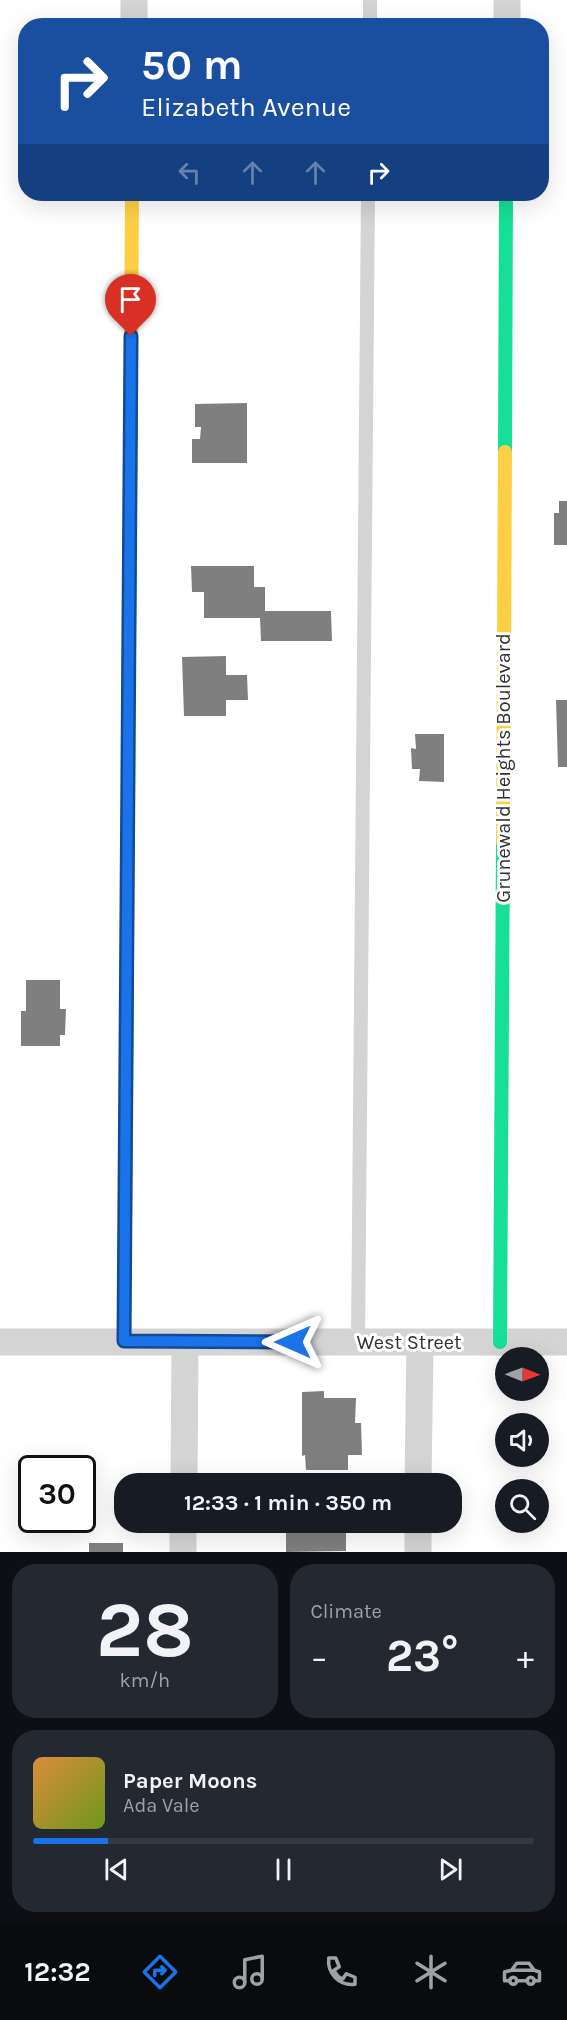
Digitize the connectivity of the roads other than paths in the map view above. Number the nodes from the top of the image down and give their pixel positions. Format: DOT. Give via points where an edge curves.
graph roads {
  1 [pos="134,0"];
  2 [pos="370,0"];
  3 [pos="507,0"];
  4 [pos="134,18"];
  5 [pos="370,18"];
  6 [pos="507,18"];
  7 [pos="132,201"];
  8 [pos="368,201"];
  9 [pos="506,201"];
  10 [pos="124,1341"];
  11 [pos="0,1342"];
  12 [pos="358,1342"];
  13 [pos="500,1342"];
  14 [pos="567,1342"];
  15 [pos="185,1343"];
  16 [pos="420,1343"];
  17 [pos="184,1473"];
  18 [pos="418,1473"];
  19 [pos="183,1533"];
  20 [pos="418,1533"];
  21 [pos="183,1552"];
  22 [pos="418,1552"];
  1 -- 4 [label="street"];
  2 -- 5 [label="lane"];
  3 -- 6 [label="street"];
  7 -- 10 [label="street"];
  8 -- 12 [label="lane"];
  9 -- 13 [label="street, Grunewald Heights Boulevard"];
  10 -- 11 [label="street, West Street"];
  10 -- 15 [label="street, West Street"];
  12 -- 15 [label="street, West Street"];
  12 -- 16 [label="street, West Street"];
  13 -- 14 [label="street, West Street"];
  13 -- 16 [label="street, West Street"];
  15 -- 17 [label="street"];
  16 -- 18 [label="street"];
  19 -- 21 [label="street"];
  20 -- 22 [label="street"];
}
